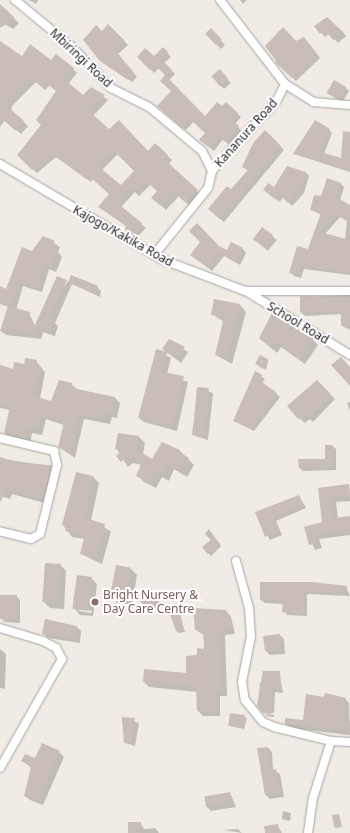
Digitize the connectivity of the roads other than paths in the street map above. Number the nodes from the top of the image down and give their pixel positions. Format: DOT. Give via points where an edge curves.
graph roads {
  1 [pos="15,0"];
  2 [pos="220,0"];
  3 [pos="285,84"];
  4 [pos="350,105"];
  5 [pos="0,164"];
  6 [pos="212,171"];
  7 [pos="154,255"];
  8 [pos="245,291"];
  9 [pos="350,291"];
  10 [pos="350,355"];
  11 [pos="0,438"];
  12 [pos="0,531"];
  13 [pos="236,560"];
  14 [pos="0,628"];
  15 [pos="331,741"];
  16 [pos="350,742"];
  17 [pos="0,768"];
  18 [pos="308,833"];
  1 -- 6 [label="street, Mbiringi Road" via="72,46 105,83 149,107 202,151"];
  2 -- 3 [label="street"];
  3 -- 4 [label="street" via="314,102"];
  3 -- 6 [label="street, Kananura Road" via="277,100"];
  5 -- 7 [label="street, Kajogo/Kakika Road"];
  6 -- 7 [label="street" via="208,188"];
  7 -- 8 [label="street, Kajogo/Kakika Road"];
  8 -- 9 [label="street, Kajogo/Kakika Road"];
  8 -- 10 [label="street, School Road"];
  11 -- 12 [label="street" via="54,451 58,465 40,534 31,539"];
  13 -- 15 [label="street" via="249,608 251,636 242,682 245,700 263,722"];
  14 -- 17 [label="street" via="43,641 56,648 62,659"];
  15 -- 16 [label="street"];
  15 -- 18 [label="street" via="313,798"];
}
